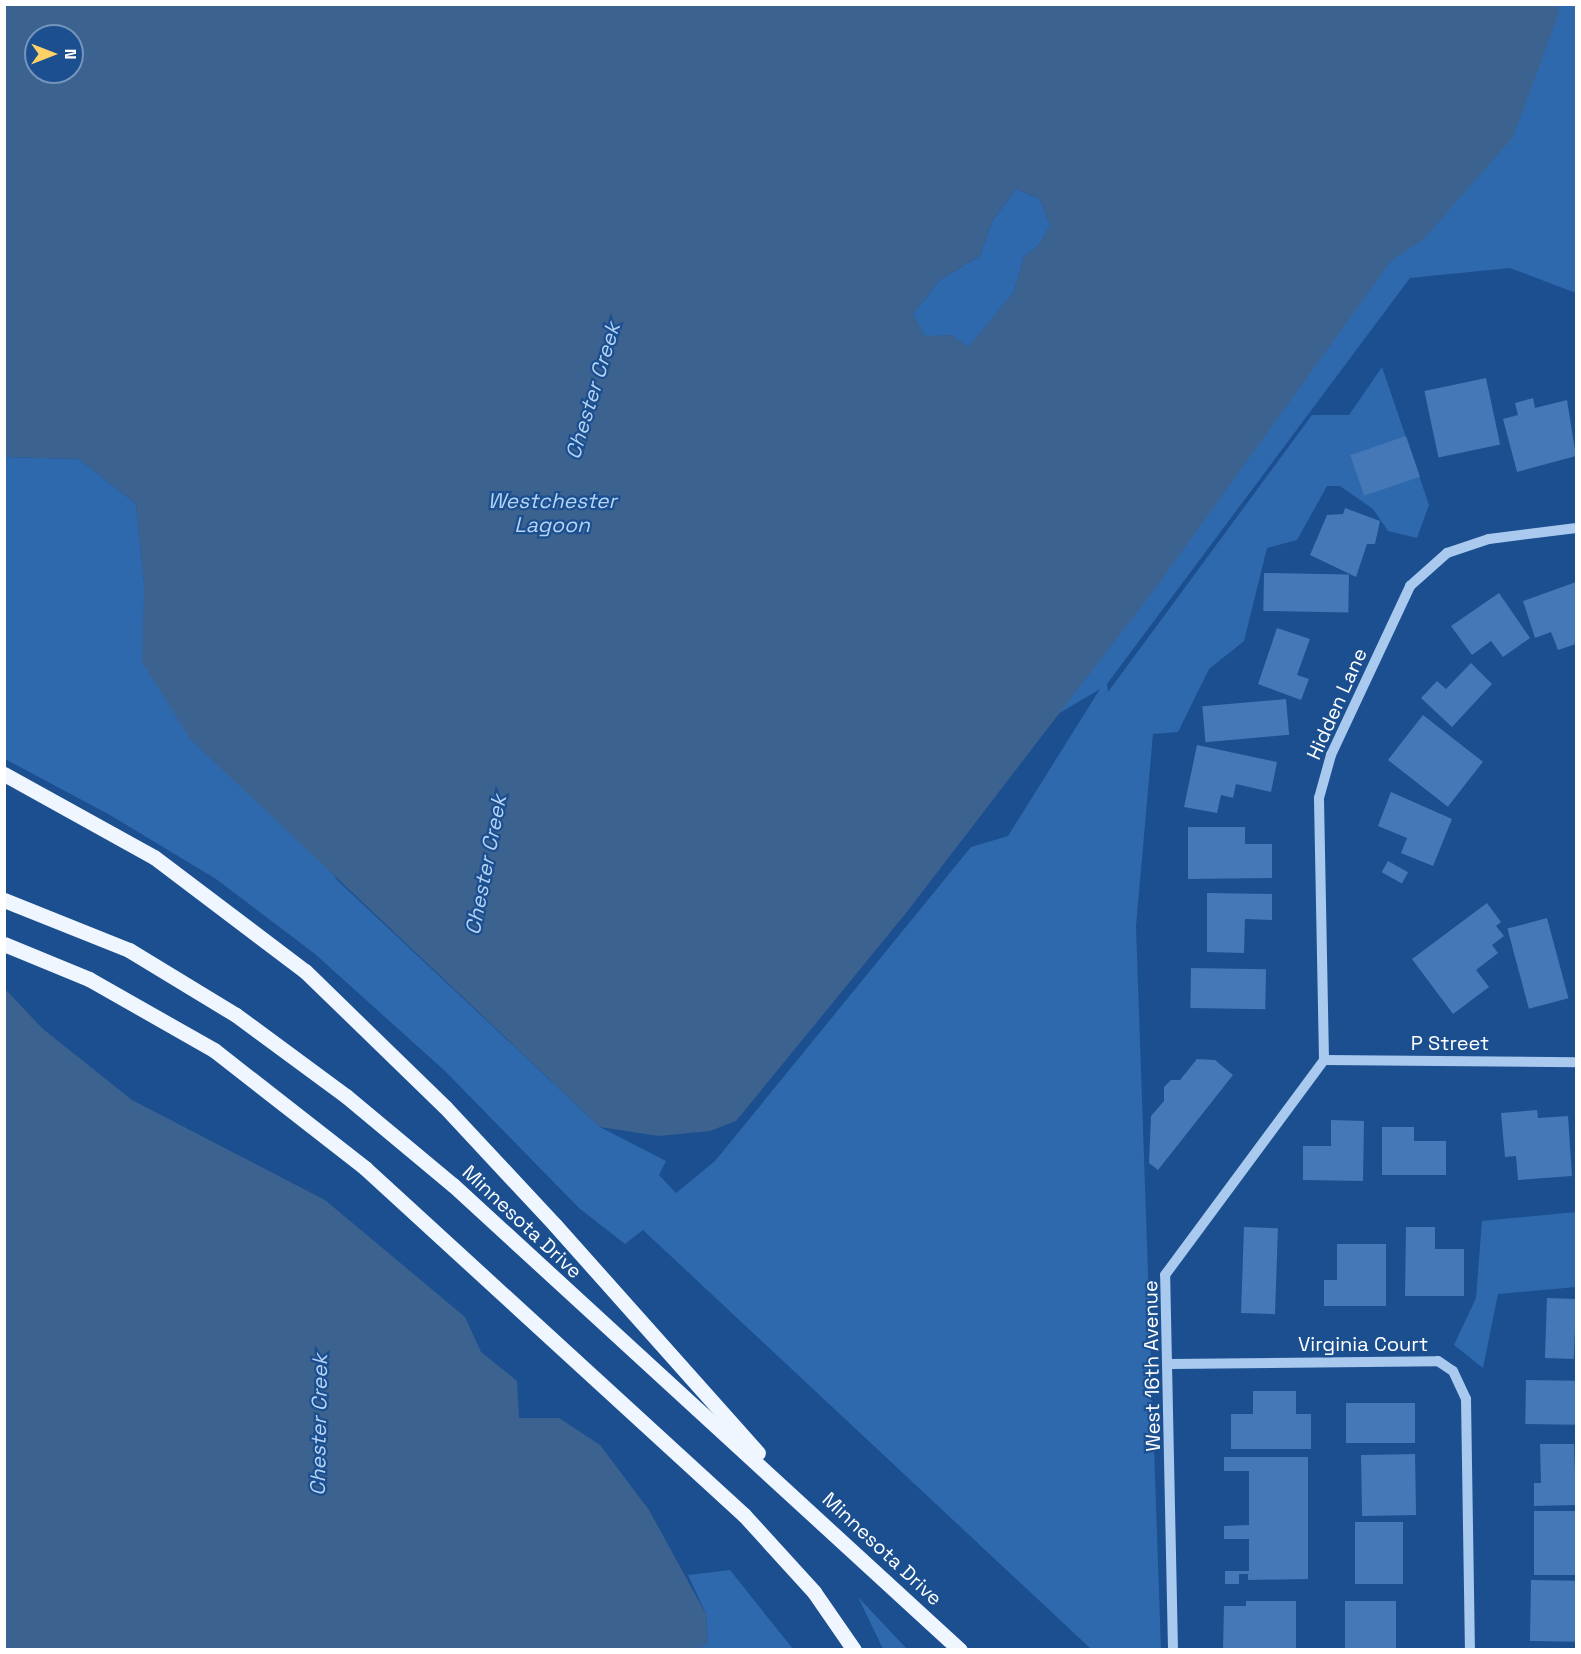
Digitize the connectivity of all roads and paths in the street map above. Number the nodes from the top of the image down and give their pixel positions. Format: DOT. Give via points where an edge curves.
graph roads {
  1 [pos="1576,528"];
  2 [pos="4,774"];
  3 [pos="4,900"];
  4 [pos="4,944"];
  5 [pos="1324,1060"];
  6 [pos="1576,1062"];
  7 [pos="1170,1364"];
  8 [pos="806,1507"];
  9 [pos="854,1650"];
  10 [pos="960,1650"];
  11 [pos="1173,1650"];
  12 [pos="1470,1650"];
  1 -- 5 [label="street, Hidden Lane" via="1489,539 1447,553 1410,586 1331,755 1319,798"];
  2 -- 8 [label="main road" via="154,857 305,971 445,1107"];
  3 -- 8 [label="main road, Minnesota Drive" via="129,950 236,1015 346,1096 453,1185"];
  4 -- 9 [label="main road" via="89,979 214,1050 365,1168 744,1515 814,1592"];
  5 -- 6 [label="street, P Street"];
  5 -- 7 [label="street, West 16th Avenue" via="1165,1275"];
  7 -- 11 [label="street, West 16th Avenue"];
  7 -- 12 [label="street, Virginia Court" via="1438,1361 1453,1371 1466,1399"];
  8 -- 10 [label="main road, Minnesota Drive"];
}
